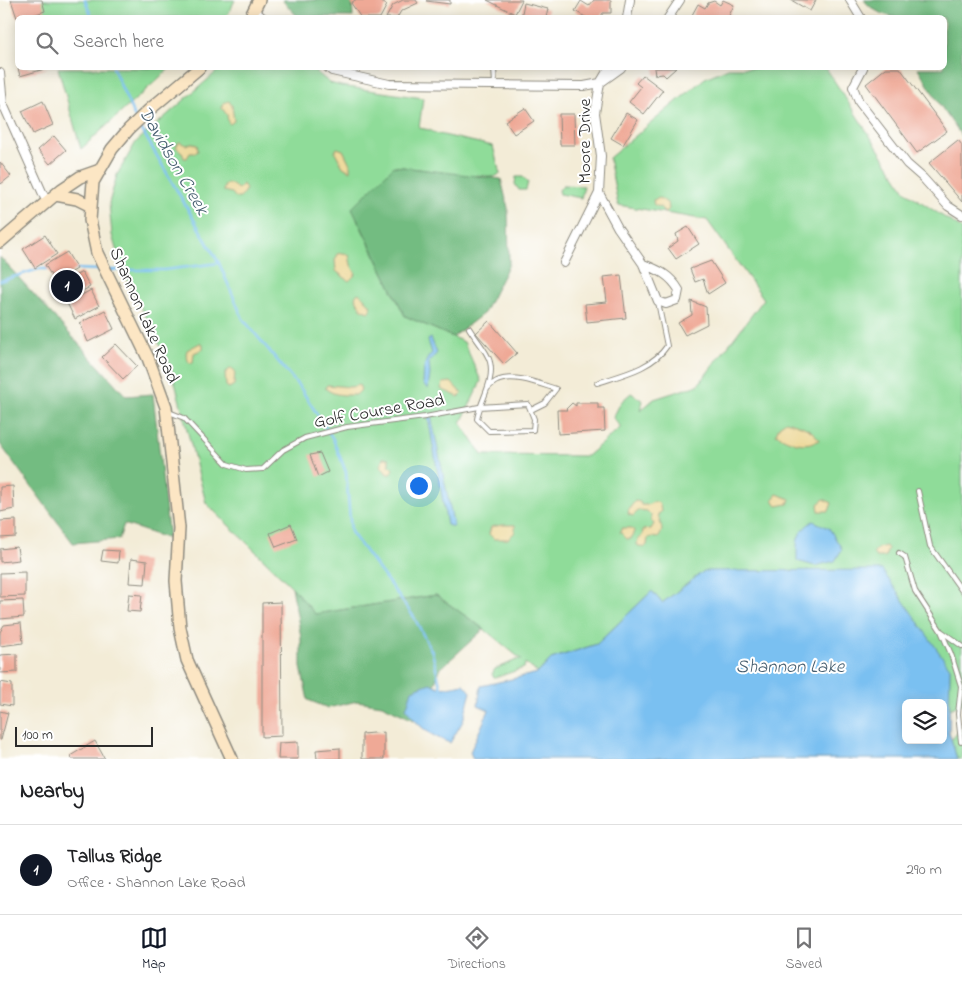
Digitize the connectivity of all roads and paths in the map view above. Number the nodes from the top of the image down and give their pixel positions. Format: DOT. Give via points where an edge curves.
graph roads {
  1 [pos="630,0"];
  2 [pos="680,0"];
  3 [pos="850,0"];
  4 [pos="628,15"];
  5 [pos="670,15"];
  6 [pos="859,15"];
  7 [pos="197,70"];
  8 [pos="331,70"];
  9 [pos="494,70"];
  10 [pos="608,70"];
  11 [pos="618,70"];
  12 [pos="862,70"];
  13 [pos="0,72"];
  14 [pos="600,82"];
  15 [pos="495,85"];
  16 [pos="100,170"];
  17 [pos="599,193"];
  18 [pos="52,199"];
  19 [pos="91,206"];
  20 [pos="962,215"];
  21 [pos="0,242"];
  22 [pos="564,263"];
  23 [pos="643,264"];
  24 [pos="658,301"];
  25 [pos="468,328"];
  26 [pos="597,383"];
  27 [pos="488,388"];
  28 [pos="479,406"];
  29 [pos="531,410"];
  30 [pos="166,411"];
  31 [pos="918,491"];
  32 [pos="899,553"];
  33 [pos="962,591"];
  34 [pos="941,631"];
  35 [pos="962,646"];
  36 [pos="961,742"];
  37 [pos="232,759"];
  1 -- 4 [label="street"];
  2 -- 5 [label="street"];
  3 -- 6 [label="street"];
  7 -- 16 [label="main road, Shannon Lake Road" via="129,129"];
  8 -- 15 [label="street" via="389,84"];
  9 -- 15 [label="lane"];
  10 -- 14 [label="street, Moore Drive"];
  11 -- 14 [label="street"];
  12 -- 20 [label="street" via="853,87 859,102 907,164 948,206"];
  13 -- 18 [label="street" via="3,104"];
  14 -- 15 [label="street" via="584,86"];
  14 -- 17 [label="street, Moore Drive" via="595,113 601,156"];
  16 -- 18 [label="main road" via="80,177"];
  16 -- 19 [label="main road, Shannon Lake Road" via="93,182"];
  17 -- 22 [label="street"];
  17 -- 23 [label="street, Moore Drive"];
  18 -- 19 [label="main road" via="68,196"];
  18 -- 21 [label="main road"];
  19 -- 30 [label="main road, Shannon Lake Road" via="90,220 97,253 148,358"];
  23 -- 24 [label="street, Moore Drive"];
  23 -- 24 [label="street, Moore Drive" via="673,280 679,290 677,300 666,304"];
  24 -- 26 [label="lane" via="667,346 662,353 634,371"];
  25 -- 27 [label="lane" via="490,362"];
  27 -- 28 [label="lane"];
  27 -- 29 [label="lane" via="503,379 526,380 556,389 545,403"];
  28 -- 29 [label="lane, Golf Course Road" via="528,404"];
  28 -- 29 [label="lane" via="477,419 489,432 533,430"];
  28 -- 30 [label="lane, Golf Course Road" via="426,417 347,426 305,438 283,450 263,469 246,470 227,464 184,418"];
  30 -- 37 [label="main road, Shannon Lake Road" via="179,528 176,581 180,628 187,660"];
  31 -- 33 [label="lane" via="930,546"];
  32 -- 34 [label="lane" via="905,557 915,591"];
  34 -- 35 [label="lane"];
  34 -- 36 [label="lane" via="961,686 958,714"];
}
